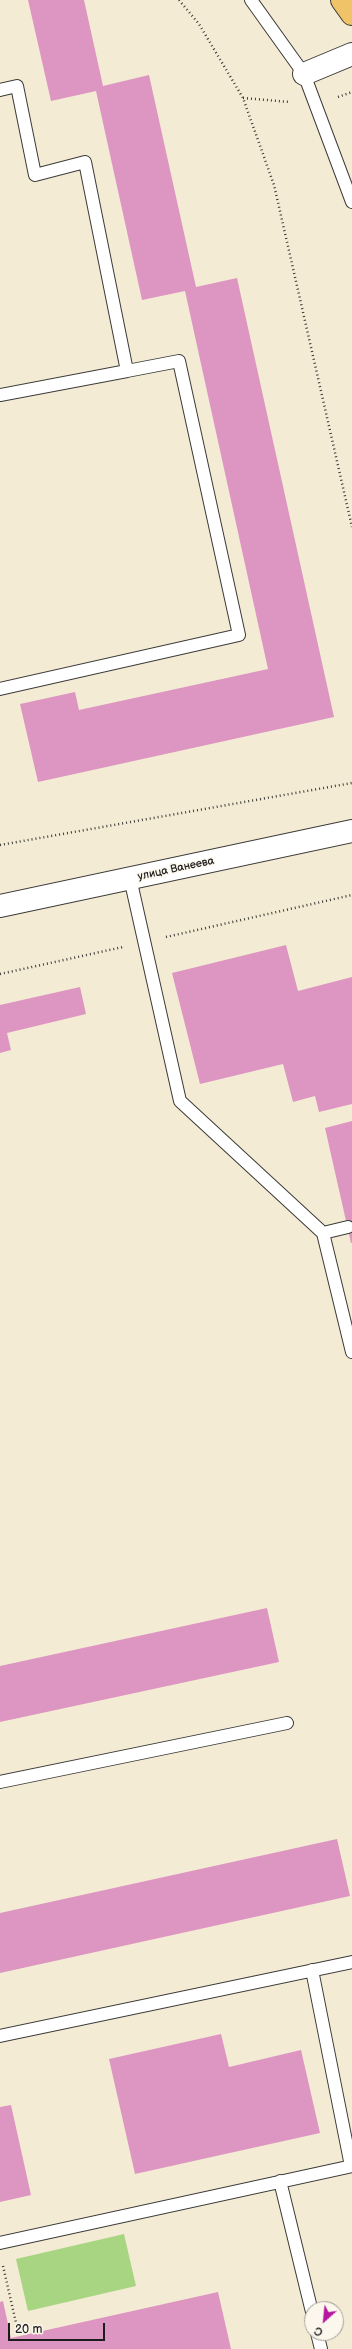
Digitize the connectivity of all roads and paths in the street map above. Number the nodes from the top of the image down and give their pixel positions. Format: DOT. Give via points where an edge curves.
graph roads {
  1 [pos="179,0"];
  2 [pos="251,0"];
  3 [pos="342,0"];
  4 [pos="352,14"];
  5 [pos="352,54"];
  6 [pos="304,74"];
  7 [pos="0,90"];
  8 [pos="352,202"];
  9 [pos="127,371"];
  10 [pos="0,395"];
  11 [pos="352,527"];
  12 [pos="0,689"];
  13 [pos="352,783"];
  14 [pos="352,831"];
  15 [pos="0,846"];
  16 [pos="130,878"];
  17 [pos="352,895"];
  18 [pos="0,906"];
  19 [pos="145,942"];
  20 [pos="0,974"];
  21 [pos="348,1227"];
  22 [pos="323,1232"];
  23 [pos="352,1352"];
  24 [pos="287,1723"];
  25 [pos="0,1782"];
  26 [pos="352,1962"];
  27 [pos="312,1970"];
  28 [pos="0,2036"];
  29 [pos="352,2166"];
  30 [pos="280,2181"];
  31 [pos="0,2243"];
  32 [pos="2,2262"];
  33 [pos="309,2301"];
  34 [pos="19,2336"];
  1 -- 11 [label="path" via="199,24 243,98 274,185"];
  2 -- 6 [label="lane"];
  3 -- 4 [label="main road"];
  5 -- 6 [label="street"];
  6 -- 8 [label="lane"];
  7 -- 9 [label="lane" via="17,86 35,175 85,162"];
  9 -- 10 [label="lane"];
  9 -- 12 [label="lane" via="179,361 239,635"];
  13 -- 15 [label="path"];
  14 -- 16 [label="street, улица Ванеева"];
  16 -- 18 [label="street, улица Ванеева"];
  16 -- 19 [label="lane"];
  17 -- 19 [label="path"];
  19 -- 20 [label="path"];
  19 -- 22 [label="lane" via="180,1101"];
  21 -- 22 [label="lane"];
  22 -- 23 [label="lane"];
  24 -- 25 [label="lane"];
  26 -- 27 [label="lane"];
  27 -- 28 [label="lane"];
  27 -- 29 [label="lane"];
  29 -- 30 [label="lane"];
  30 -- 31 [label="lane"];
  30 -- 33 [label="lane"];
  32 -- 34 [label="path"];
}
